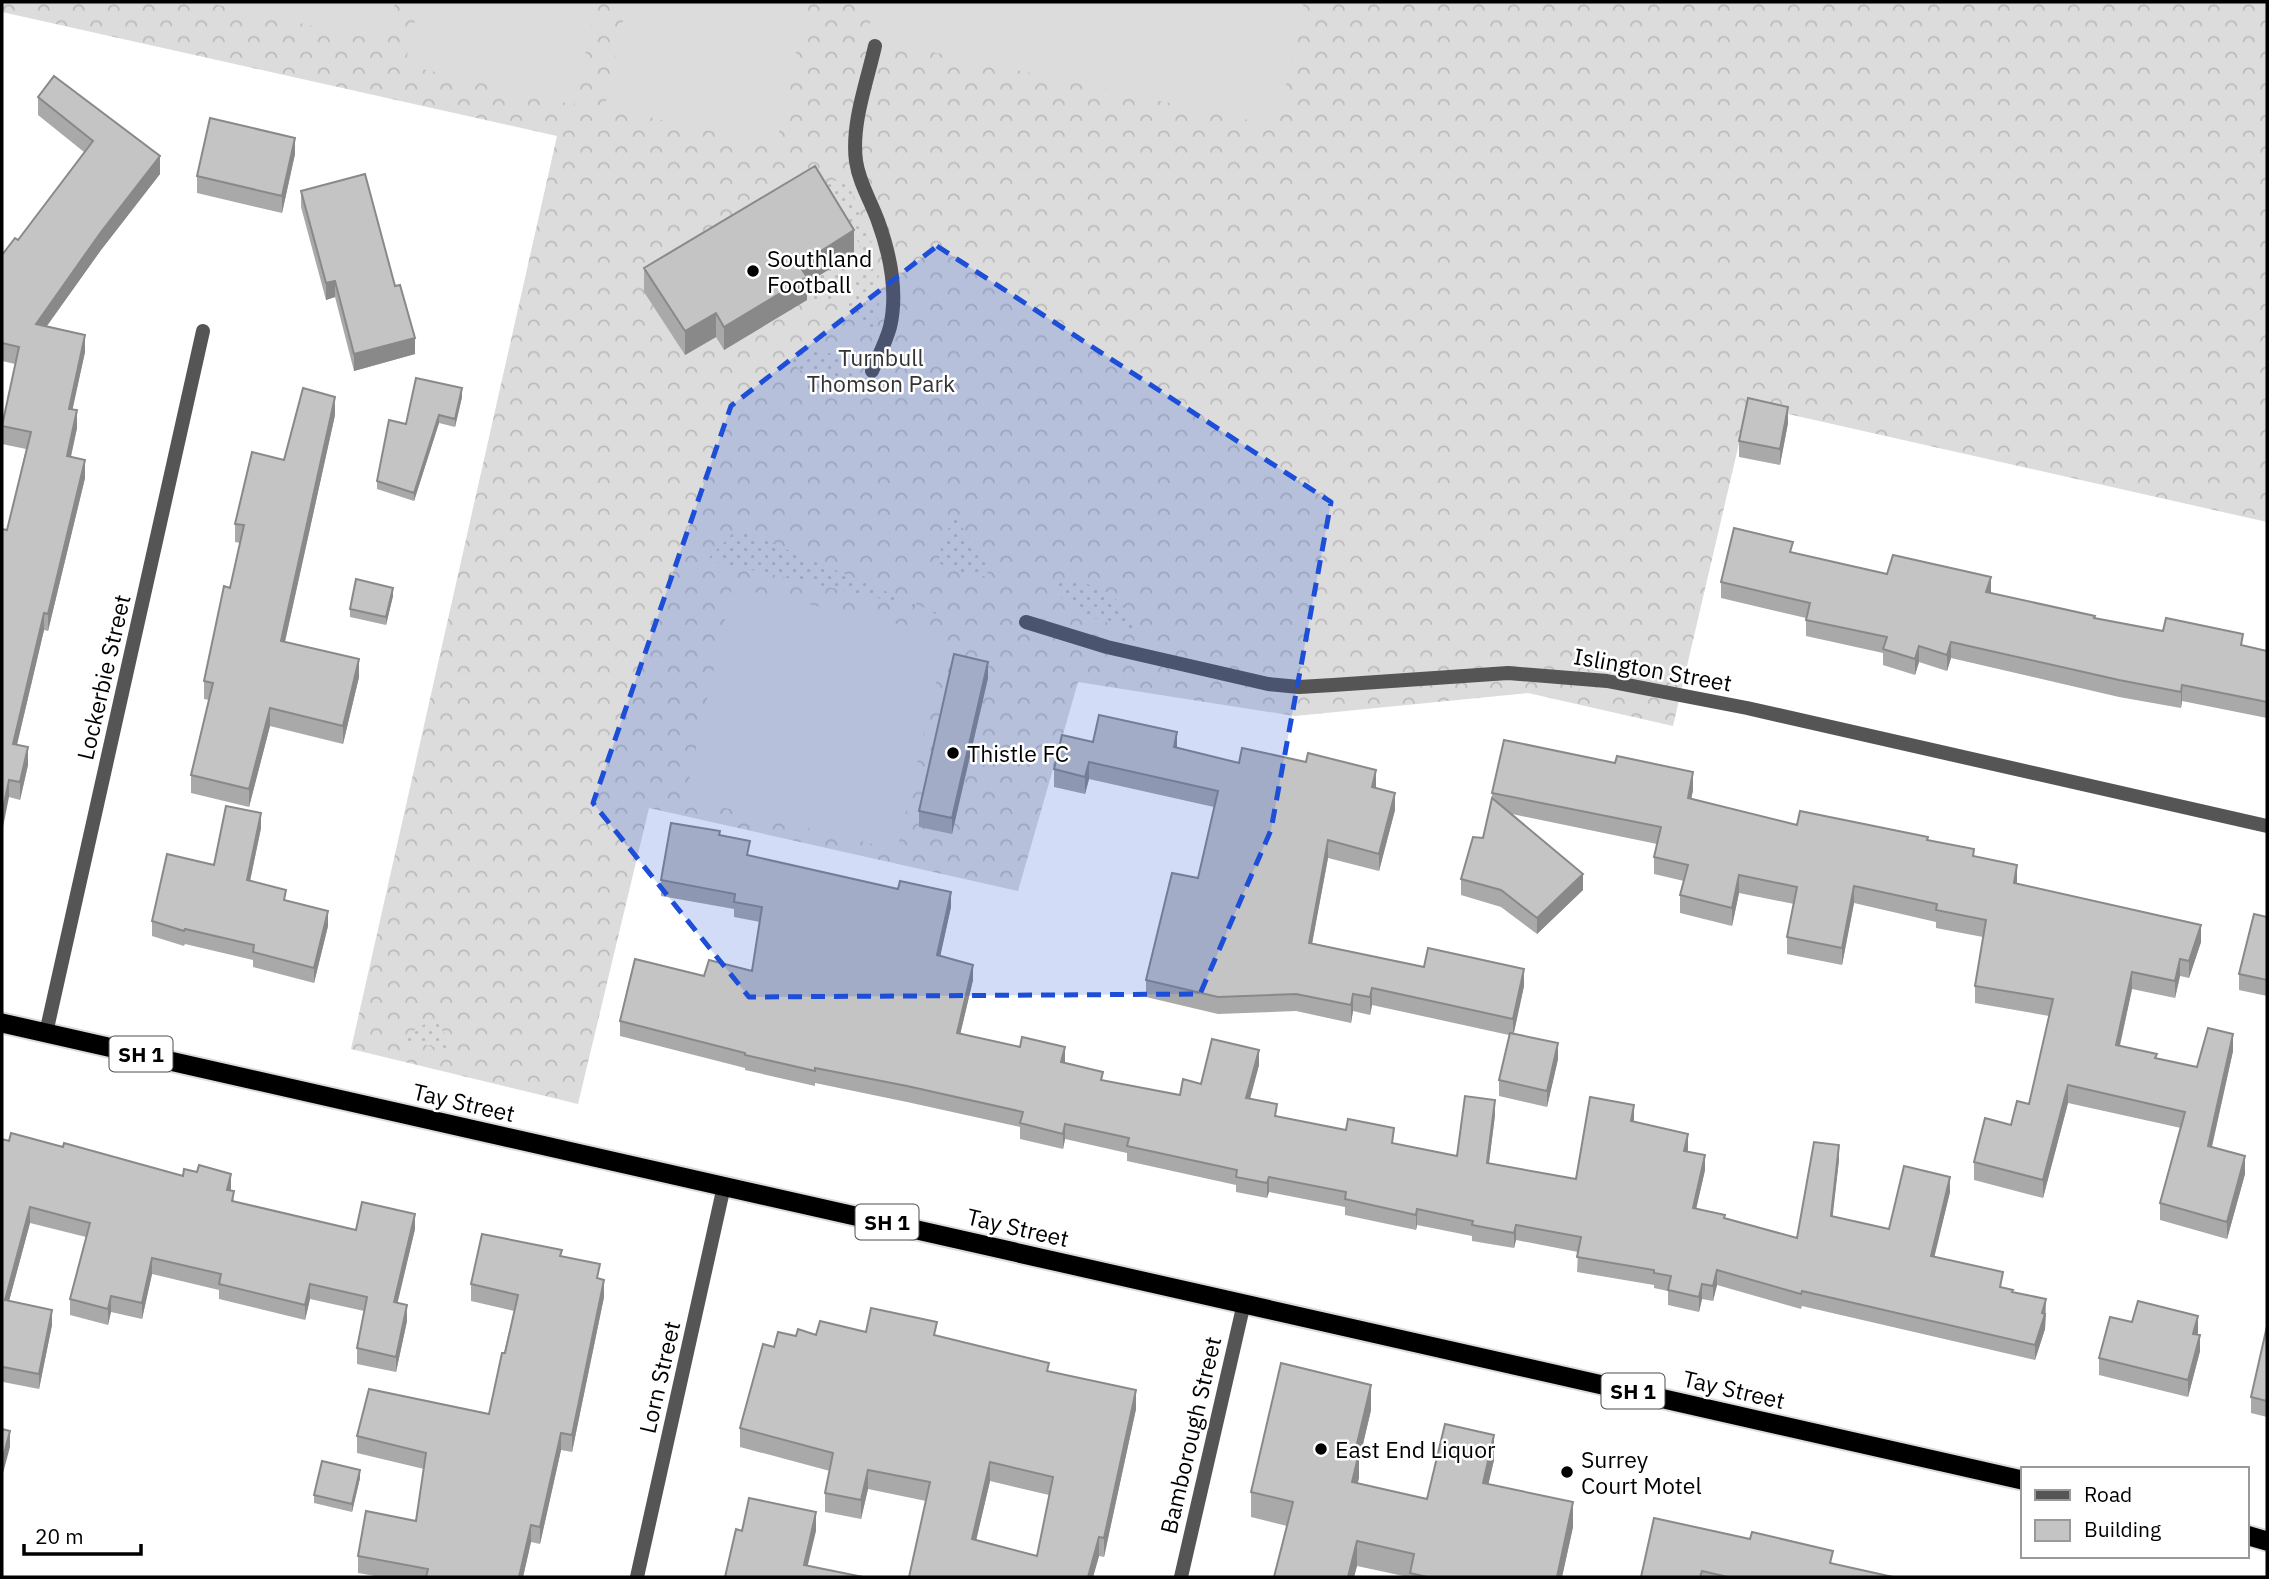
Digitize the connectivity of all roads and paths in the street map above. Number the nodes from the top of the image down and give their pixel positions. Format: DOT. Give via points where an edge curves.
graph roads {
  1 [pos="875,46"];
  2 [pos="203,331"];
  3 [pos="872,371"];
  4 [pos="1026,622"];
  5 [pos="2267,827"];
  6 [pos="2,1023"];
  7 [pos="46,1033"];
  8 [pos="724,1185"];
  9 [pos="1244,1303"];
  10 [pos="2021,1480"];
  11 [pos="2248,1536"];
  12 [pos="2267,1541"];
  13 [pos="636,1577"];
  14 [pos="1181,1577"];
  1 -- 3 [label="street" via="857,125 856,160 890,264 893,296 890,327"];
  2 -- 7 [label="street, Lockerbie Street"];
  4 -- 5 [label="street, Islington Street" via="1107,647 1268,684 1299,687 1508,673 1607,681 1747,708"];
  6 -- 7 [label="highway, Tay Street / SH 1"];
  7 -- 8 [label="highway, Tay Street / SH 1"];
  8 -- 9 [label="highway, Tay Street / SH 1"];
  8 -- 13 [label="street, Lorn Street"];
  9 -- 10 [label="highway, Tay Street / SH 1"];
  9 -- 14 [label="street, Bamborough Street"];
  11 -- 12 [label="highway"];
}
